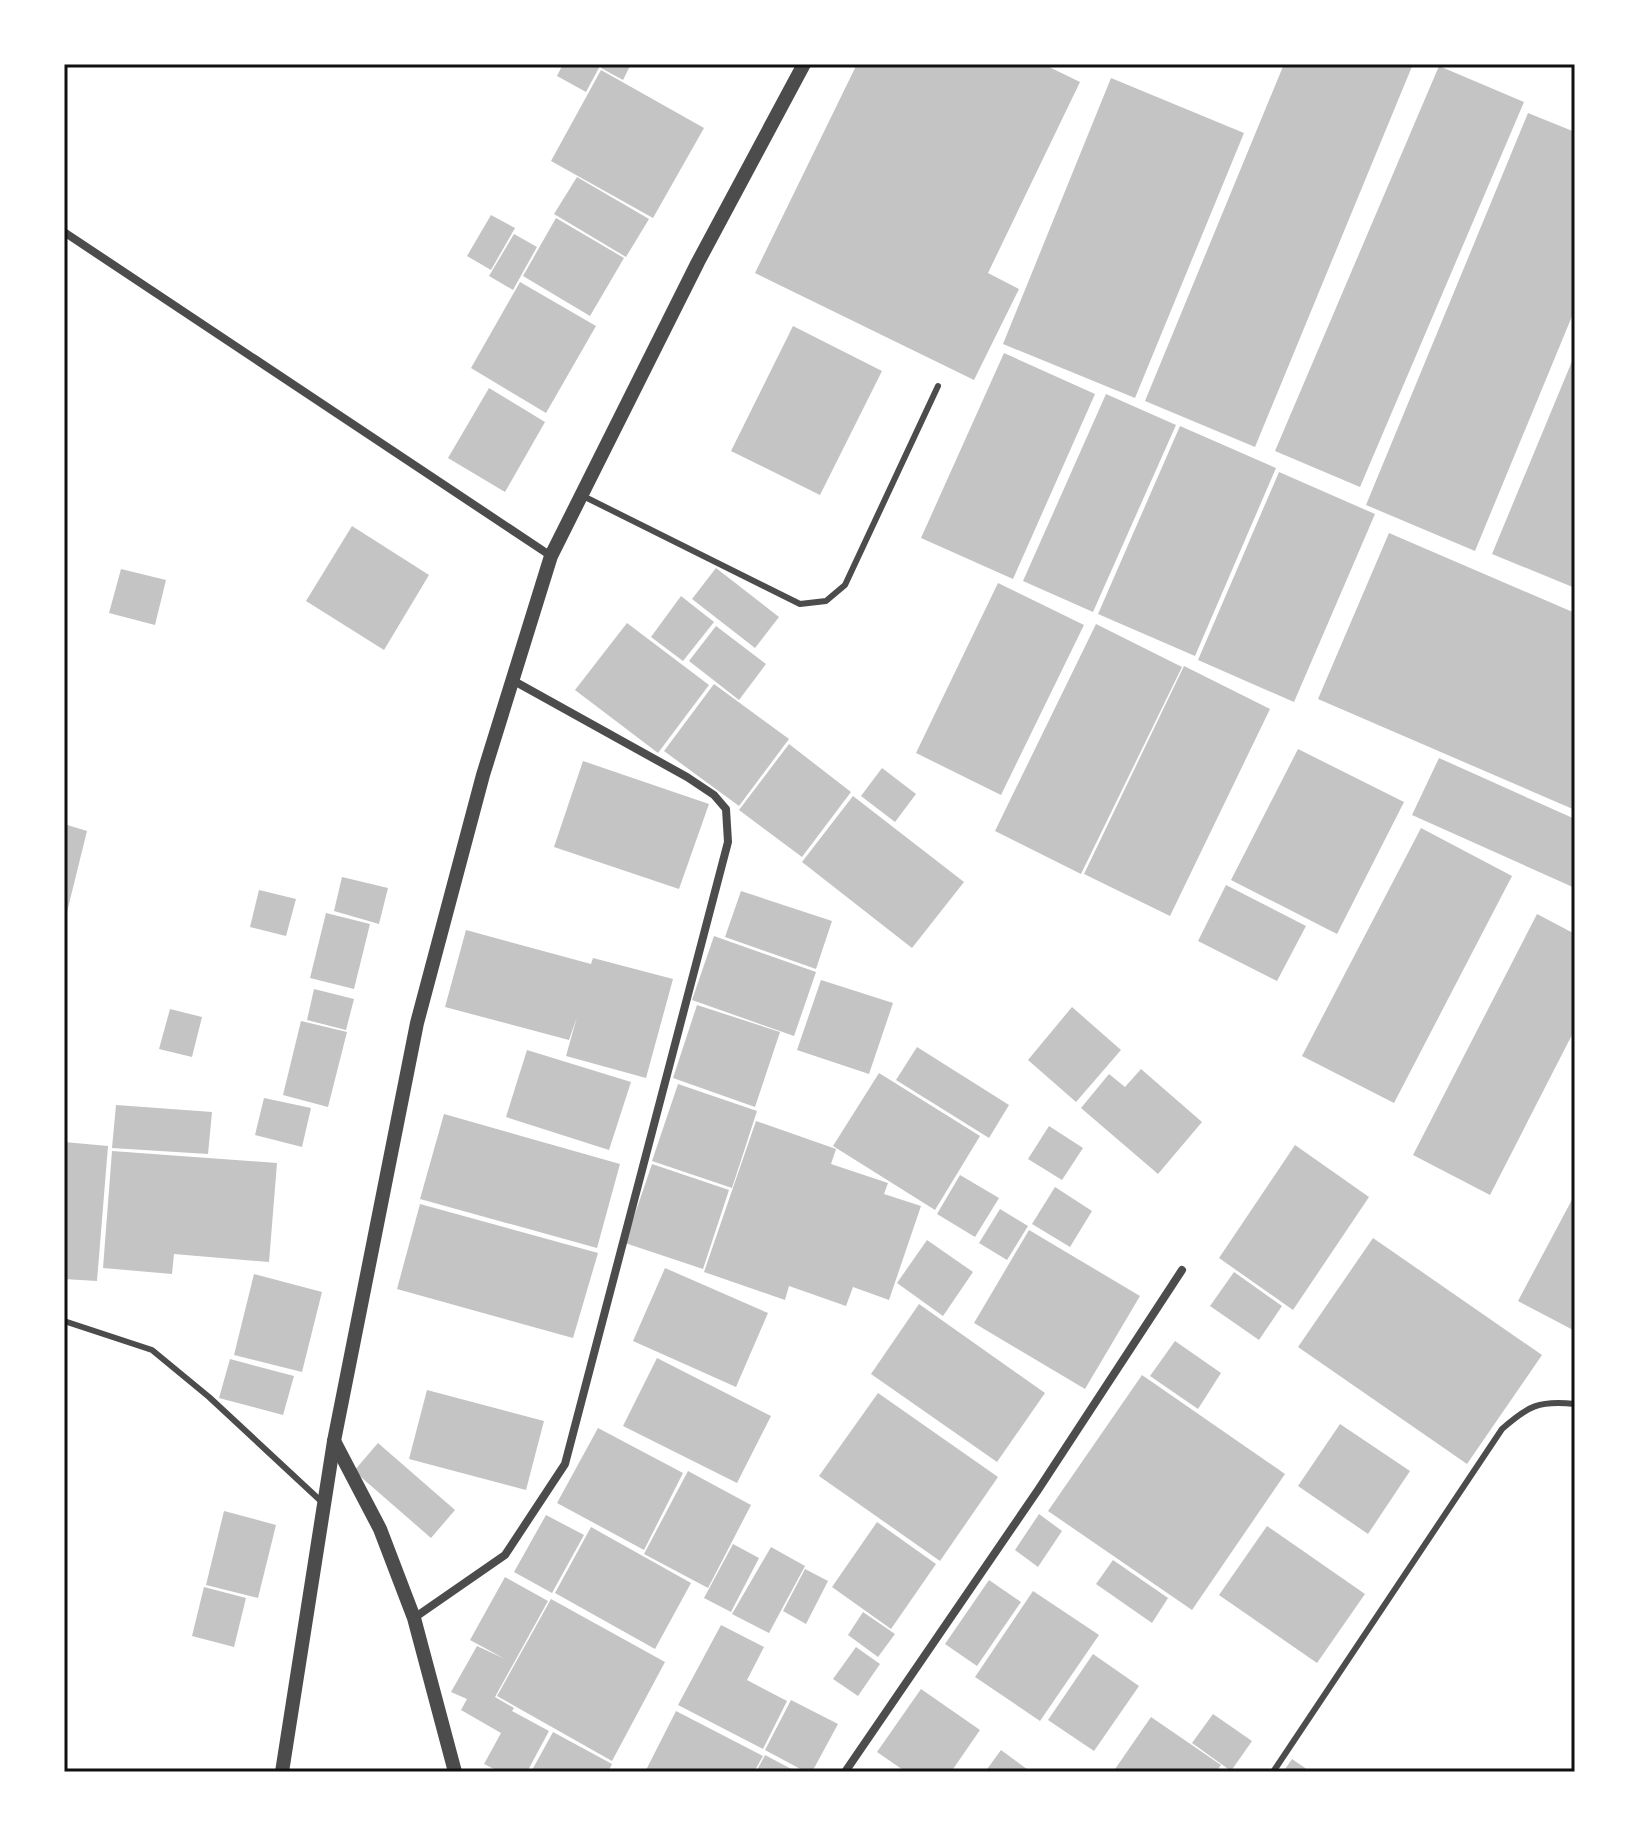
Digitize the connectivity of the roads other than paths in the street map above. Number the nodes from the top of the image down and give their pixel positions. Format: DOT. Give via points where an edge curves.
graph roads {
  1 [pos="804,64"];
  2 [pos="64,232"];
  3 [pos="938,386"];
  4 [pos="581,495"];
  5 [pos="551,556"];
  6 [pos="514,681"];
  7 [pos="1182,1270"];
  8 [pos="64,1321"];
  9 [pos="1575,1404"];
  10 [pos="334,1441"];
  11 [pos="325,1505"];
  12 [pos="414,1618"];
  13 [pos="282,1772"];
  14 [pos="455,1772"];
  15 [pos="845,1772"];
  16 [pos="1273,1772"];
  1 -- 4 [label="street"];
  2 -- 5 [label="street"];
  3 -- 4 [label="lane" via="845,585 826,601 800,604"];
  4 -- 5 [label="street"];
  5 -- 6 [label="street"];
  6 -- 10 [label="street" via="483,775 417,1023"];
  6 -- 12 [label="street" via="714,795 726,809 728,842 565,1464 505,1555"];
  7 -- 15 [label="street"];
  8 -- 11 [label="lane" via="152,1350"];
  9 -- 16 [label="lane" via="1552,1401 1526,1408 1502,1429"];
  10 -- 11 [label="street"];
  10 -- 12 [label="street" via="380,1529"];
  11 -- 13 [label="street"];
  12 -- 14 [label="street"];
}
